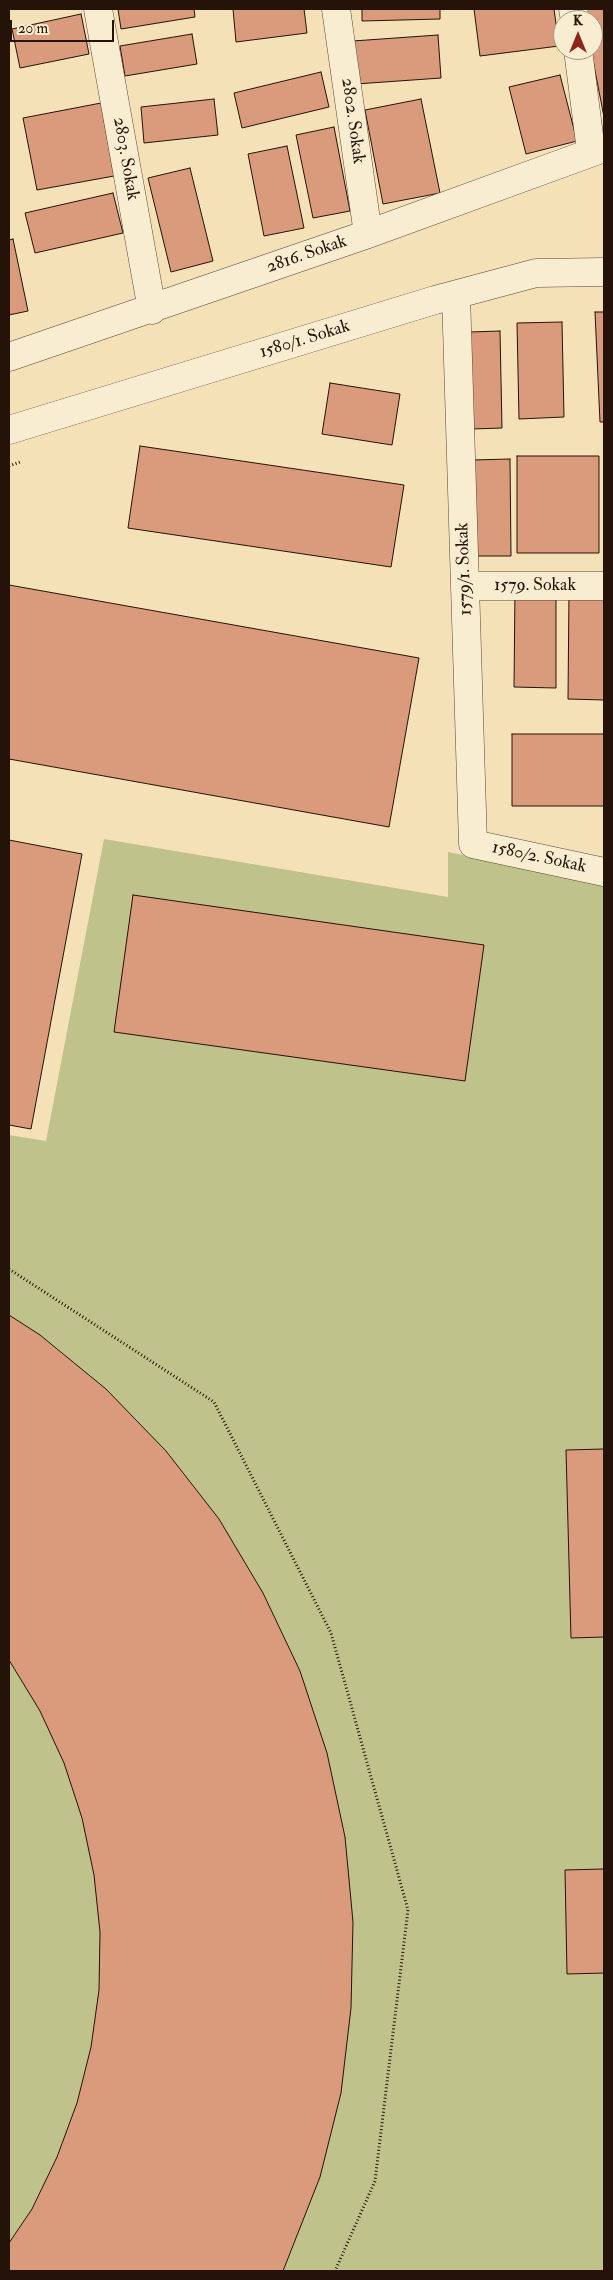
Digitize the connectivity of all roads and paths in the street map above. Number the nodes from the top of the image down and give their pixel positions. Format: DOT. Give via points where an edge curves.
graph roads {
  1 [pos="98,9"];
  2 [pos="336,9"];
  3 [pos="580,60"];
  4 [pos="598,150"];
  5 [pos="368,234"];
  6 [pos="604,272"];
  7 [pos="456,295"];
  8 [pos="152,310"];
  9 [pos="9,357"];
  10 [pos="9,430"];
  11 [pos="28,460"];
  12 [pos="9,466"];
  13 [pos="466,586"];
  14 [pos="604,586"];
  15 [pos="473,844"];
  16 [pos="604,872"];
  17 [pos="9,1269"];
  18 [pos="335,2271"];
  1 -- 8 [label="street, 2803. Sokak"];
  2 -- 5 [label="street, 2802. Sokak"];
  3 -- 4 [label="street"];
  4 -- 5 [label="street, 2816. Sokak"];
  5 -- 8 [label="street, 2816. Sokak"];
  6 -- 7 [label="street, 1580/1. Sokak" via="536,273"];
  7 -- 10 [label="street, 1580/1. Sokak"];
  7 -- 13 [label="street, 1579/1. Sokak"];
  8 -- 9 [label="street, 2816. Sokak"];
  11 -- 12 [label="path"];
  13 -- 14 [label="street, 1579. Sokak"];
  13 -- 15 [label="street, 1579/1. Sokak"];
  15 -- 16 [label="street, 1580/2. Sokak"];
  17 -- 18 [label="path" via="214,1402 331,1633 408,1910 375,2181"];
}
